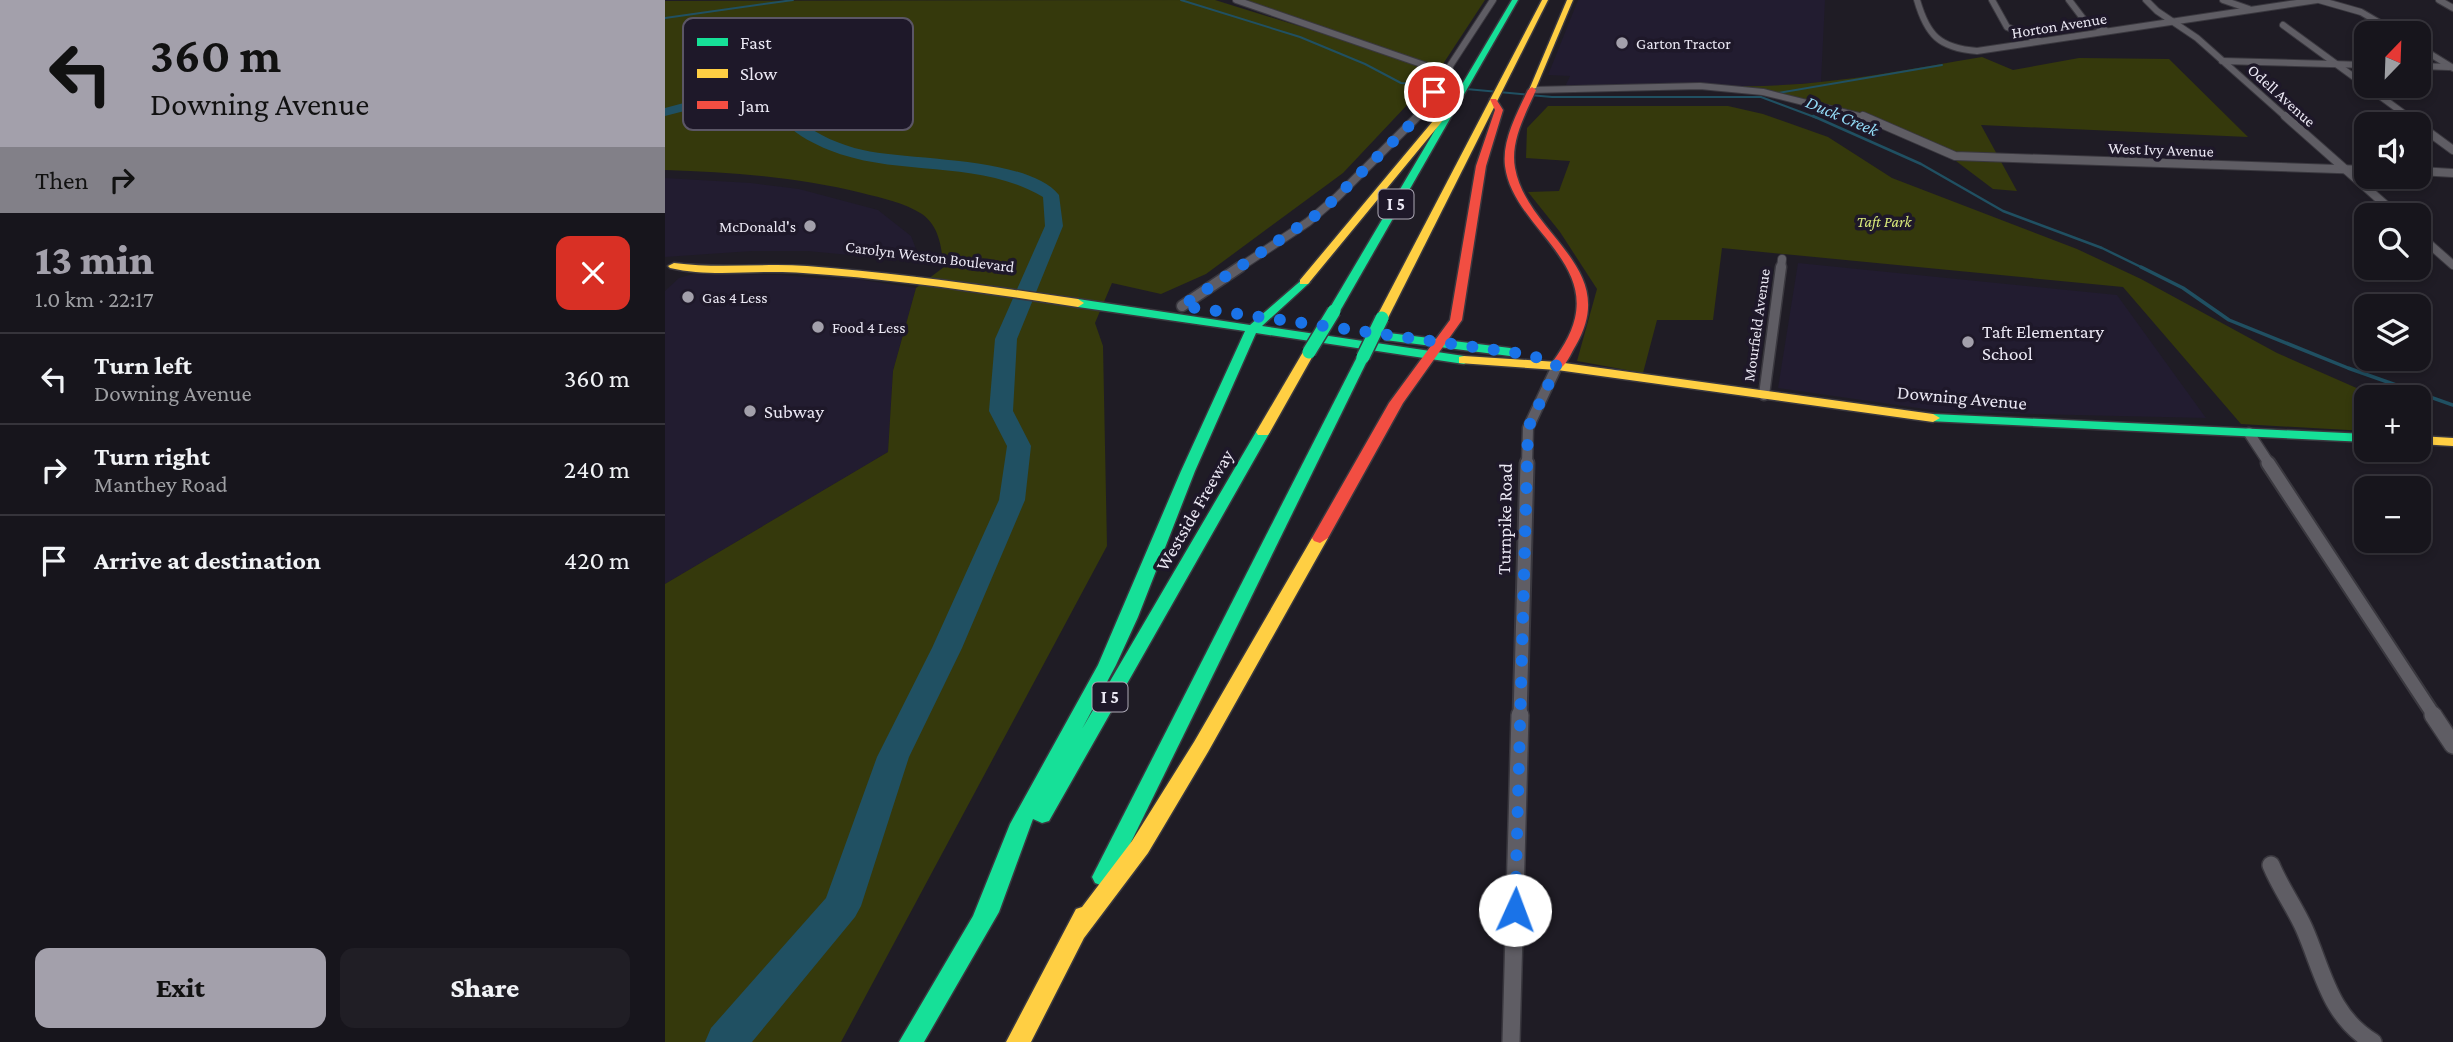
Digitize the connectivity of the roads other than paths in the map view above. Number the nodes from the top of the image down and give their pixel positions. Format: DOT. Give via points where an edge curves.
graph roads {
  1 [pos="1236,0"];
  2 [pos="1493,0"];
  3 [pos="1515,0"];
  4 [pos="1545,0"];
  5 [pos="1570,0"];
  6 [pos="1917,0"];
  7 [pos="1992,0"];
  8 [pos="2069,0"];
  9 [pos="2146,0"];
  10 [pos="2223,0"];
  11 [pos="2318,0"];
  12 [pos="2439,0"];
  13 [pos="2453,8"];
  14 [pos="2252,10"];
  15 [pos="2376,21"];
  16 [pos="2174,22"];
  17 [pos="2283,25"];
  18 [pos="2109,31"];
  19 [pos="2042,42"];
  20 [pos="1971,51"];
  21 [pos="2431,54"];
  22 [pos="2222,61"];
  23 [pos="2335,64"];
  24 [pos="2354,65"];
  25 [pos="2431,66"];
  26 [pos="2452,67"];
  27 [pos="1450,68"];
  28 [pos="1443,79"];
  29 [pos="1530,94"];
  30 [pos="1493,101"];
  31 [pos="1455,104"];
  32 [pos="2401,112"];
  33 [pos="2431,134"];
  34 [pos="2453,150"];
  35 [pos="2346,169"];
  36 [pos="2354,169"];
  37 [pos="2431,172"];
  38 [pos="2453,173"];
  39 [pos="2384,203"];
  40 [pos="2431,246"];
  41 [pos="1782,259"];
  42 [pos="2453,265"];
  43 [pos="668,269"];
  44 [pos="1176,311"];
  45 [pos="1258,324"];
  46 [pos="1435,350"];
  47 [pos="1557,366"];
  48 [pos="1764,395"];
  49 [pos="2249,433"];
  50 [pos="2354,437"];
  51 [pos="2431,441"];
  52 [pos="2453,442"];
  53 [pos="2453,745"];
  54 [pos="2271,865"];
  55 [pos="983,918"];
  56 [pos="1078,930"];
  57 [pos="911,1042"];
  58 [pos="1017,1042"];
  59 [pos="1511,1042"];
  60 [pos="2373,1042"];
  1 -- 27 [label="street" via="1430,67"];
  2 -- 27 [label="street"];
  3 -- 31 [label="main road, Westside Freeway / I 5"];
  4 -- 30 [label="main road, I 5"];
  5 -- 29 [label="main road, Turnpike Road"];
  6 -- 20 [label="street" via="1932,36"];
  7 -- 19 [label="street" via="2007,27"];
  8 -- 18 [label="street" via="2085,21"];
  9 -- 16 [label="street, Odell Avenue"];
  10 -- 14 [label="street"];
  11 -- 14 [label="street, Horton Avenue"];
  11 -- 15 [label="street"];
  12 -- 13 [label="street"];
  14 -- 16 [label="street, Horton Avenue"];
  16 -- 18 [label="street, Horton Avenue"];
  16 -- 22 [label="street, Odell Avenue"];
  17 -- 23 [label="street"];
  18 -- 19 [label="street, Horton Avenue"];
  19 -- 20 [label="street, Horton Avenue"];
  21 -- 26 [label="street"];
  22 -- 23 [label="street"];
  22 -- 35 [label="street, Odell Avenue"];
  23 -- 24 [label="street"];
  23 -- 32 [label="street"];
  25 -- 26 [label="street"];
  27 -- 28 [label="street"];
  28 -- 44 [label="street" via="1416,119 1322,211"];
  29 -- 35 [label="street, West Ivy Avenue" via="1700,86 1763,92 1848,111 1955,156"];
  29 -- 47 [label="main road, Turnpike Road" via="1510,157 1515,187 1576,275 1582,293 1577,331"];
  30 -- 46 [label="main road" via="1499,110 1481,166 1457,320"];
  30 -- 56 [label="main road, I 5, bridge"];
  31 -- 45 [label="main road" via="1297,290"];
  31 -- 55 [label="main road, Westside Freeway / I 5, bridge"];
  33 -- 34 [label="street"];
  35 -- 36 [label="street, West Ivy Avenue"];
  35 -- 39 [label="street, Odell Avenue"];
  37 -- 38 [label="street"];
  40 -- 42 [label="street"];
  41 -- 48 [label="street, Mourfield Avenue"];
  43 -- 44 [label="main road, Carolyn Weston Boulevard" via="726,260 786,260"];
  44 -- 45 [label="main road, Downing Avenue"];
  45 -- 46 [label="main road, Downing Avenue"];
  45 -- 55 [label="main road" via="1188,471 1107,665 1020,824"];
  46 -- 47 [label="main road, Downing Avenue" via="1531,355"];
  46 -- 56 [label="main road" via="1396,403 1201,747 1140,846"];
  47 -- 48 [label="main road, Downing Avenue"];
  47 -- 59 [label="street, Turnpike Road" via="1528,428"];
  48 -- 49 [label="main road, Downing Avenue" via="1968,422"];
  49 -- 50 [label="main road, Downing Avenue"];
  49 -- 53 [label="street"];
  51 -- 52 [label="main road"];
  54 -- 60 [label="street" via="2278,887 2303,926 2330,995 2350,1026"];
  55 -- 57 [label="main road, Westside Freeway / I 5"];
  56 -- 58 [label="main road, I 5"];
}
